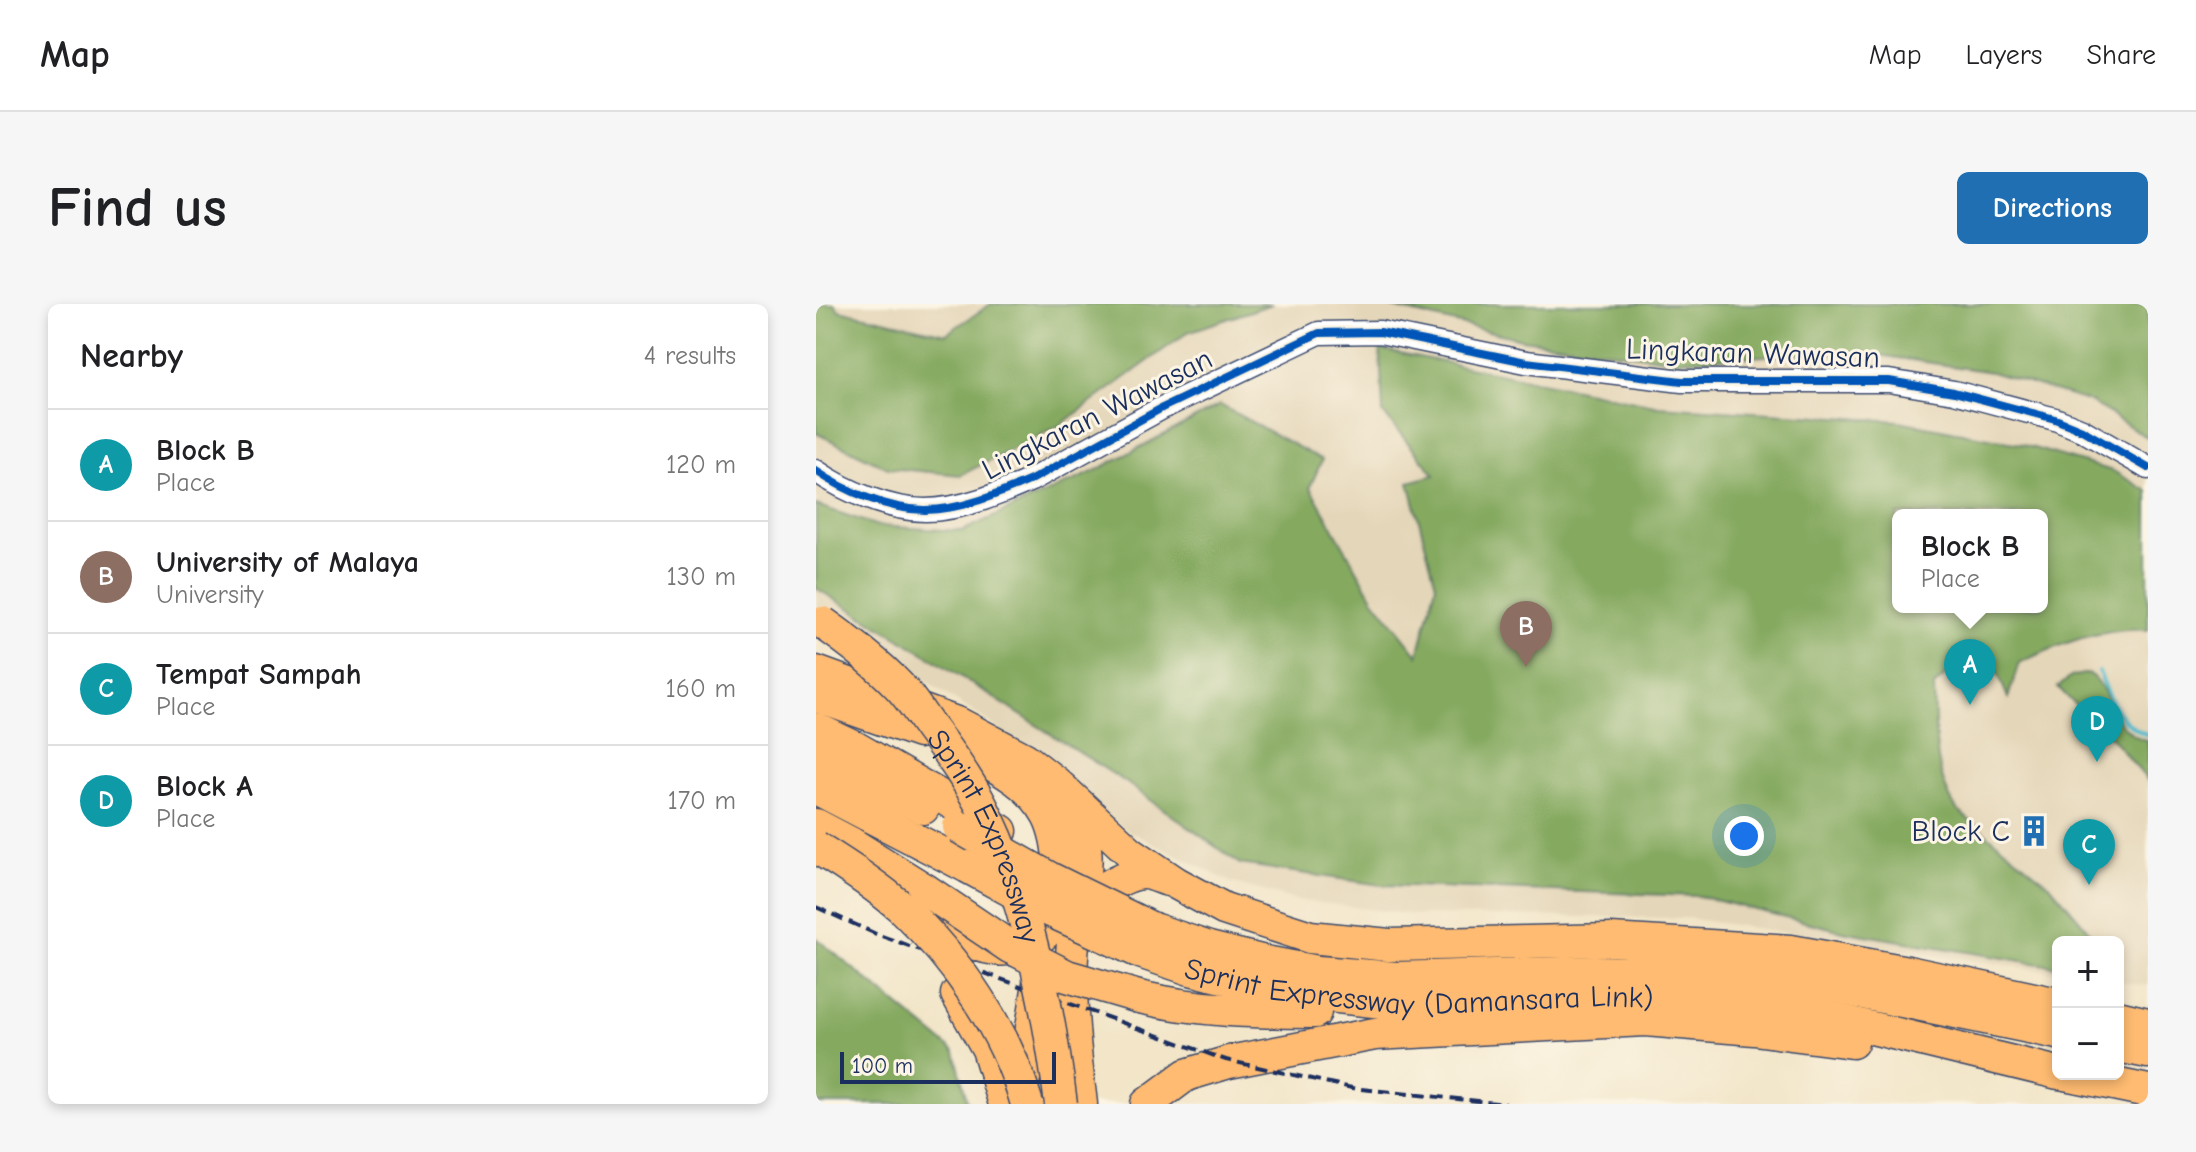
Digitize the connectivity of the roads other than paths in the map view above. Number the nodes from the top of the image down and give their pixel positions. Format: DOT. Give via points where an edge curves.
graph roads {
  1 [pos="2148,468"];
  2 [pos="816,471"];
  3 [pos="816,619"];
  4 [pos="816,672"];
  5 [pos="816,696"];
  6 [pos="816,729"];
  7 [pos="1025,759"];
  8 [pos="816,761"];
  9 [pos="816,788"];
  10 [pos="816,825"];
  11 [pos="816,849"];
  12 [pos="816,865"];
  13 [pos="1176,883"];
  14 [pos="1080,906"];
  15 [pos="1147,929"];
  16 [pos="1640,942"];
  17 [pos="1558,955"];
  18 [pos="1764,976"];
  19 [pos="2052,1003"];
  20 [pos="1409,1005"];
  21 [pos="2124,1018"];
  22 [pos="2148,1024"];
  23 [pos="2052,1032"];
  24 [pos="2124,1047"];
  25 [pos="2148,1052"];
  26 [pos="2010,1063"];
  27 [pos="2052,1072"];
  28 [pos="2094,1080"];
  29 [pos="2148,1091"];
  30 [pos="1018,1104"];
  31 [pos="1061,1104"];
  32 [pos="1080,1104"];
  33 [pos="1147,1104"];
  1 -- 2 [label="street, Lingkaran Wawasan" via="2055,419 1954,392 1889,381 1682,381 1526,362 1357,331 1319,333 1236,370 998,495 925,510 888,504"];
  3 -- 31 [label="highway, Sprint Expressway, bridge" via="900,687 981,806 1009,872 1027,935 1051,1029"];
  4 -- 7 [label="highway" via="959,724"];
  5 -- 11 [label="highway" via="932,737 991,763 1023,785 1047,813 1057,837 1061,862 1055,913 1046,932 1022,948 966,942"];
  6 -- 15 [label="highway" via="1001,831"];
  7 -- 13 [label="highway" via="1130,852"];
  7 -- 14 [label="highway" via="1077,816 1087,845"];
  8 -- 15 [label="highway, Sprint Expressway (Damansara Link), bridge" via="891,792"];
  9 -- 15 [label="highway, Sprint Expressway (Damansara Link), bridge" via="1040,906"];
  10 -- 20 [label="highway, bridge" via="1010,947 1067,976 1181,1007 1232,1012 1348,1013"];
  11 -- 30 [label="highway, bridge" via="900,906 942,950 1002,1042"];
  12 -- 30 [label="highway" via="874,900 946,977"];
  13 -- 14 [label="highway" via="1144,873 1119,880"];
  13 -- 16 [label="highway" via="1224,909 1310,937 1389,945"];
  14 -- 30 [label="highway" via="1041,972"];
  14 -- 32 [label="highway" via="1072,954 1072,1031"];
  15 -- 17 [label="highway" via="1228,932 1359,956"];
  15 -- 18 [label="highway, Sprint Expressway (Damansara Link)" via="1265,962 1381,977 1594,972"];
  15 -- 20 [label="highway, Sprint Expressway (Damansara Link)" via="1190,969 1276,990"];
  16 -- 17 [label="highway"];
  16 -- 19 [label="highway" via="1791,951"];
  17 -- 18 [label="highway" via="1718,964"];
  18 -- 23 [label="highway, Sprint Expressway (Damansara Link)"];
  20 -- 26 [label="highway, Sprint Expressway (Damansara Link)" via="1601,996 1748,1002"];
  21 -- 22 [label="highway"];
  24 -- 25 [label="highway"];
  26 -- 27 [label="highway, Sprint Expressway (Damansara Link)"];
  26 -- 33 [label="highway" via="1645,1020 1375,1034 1186,1075"];
  28 -- 29 [label="highway"];
  30 -- 32 [label="highway" via="1046,1078 1059,1078 1072,1087"];
}
